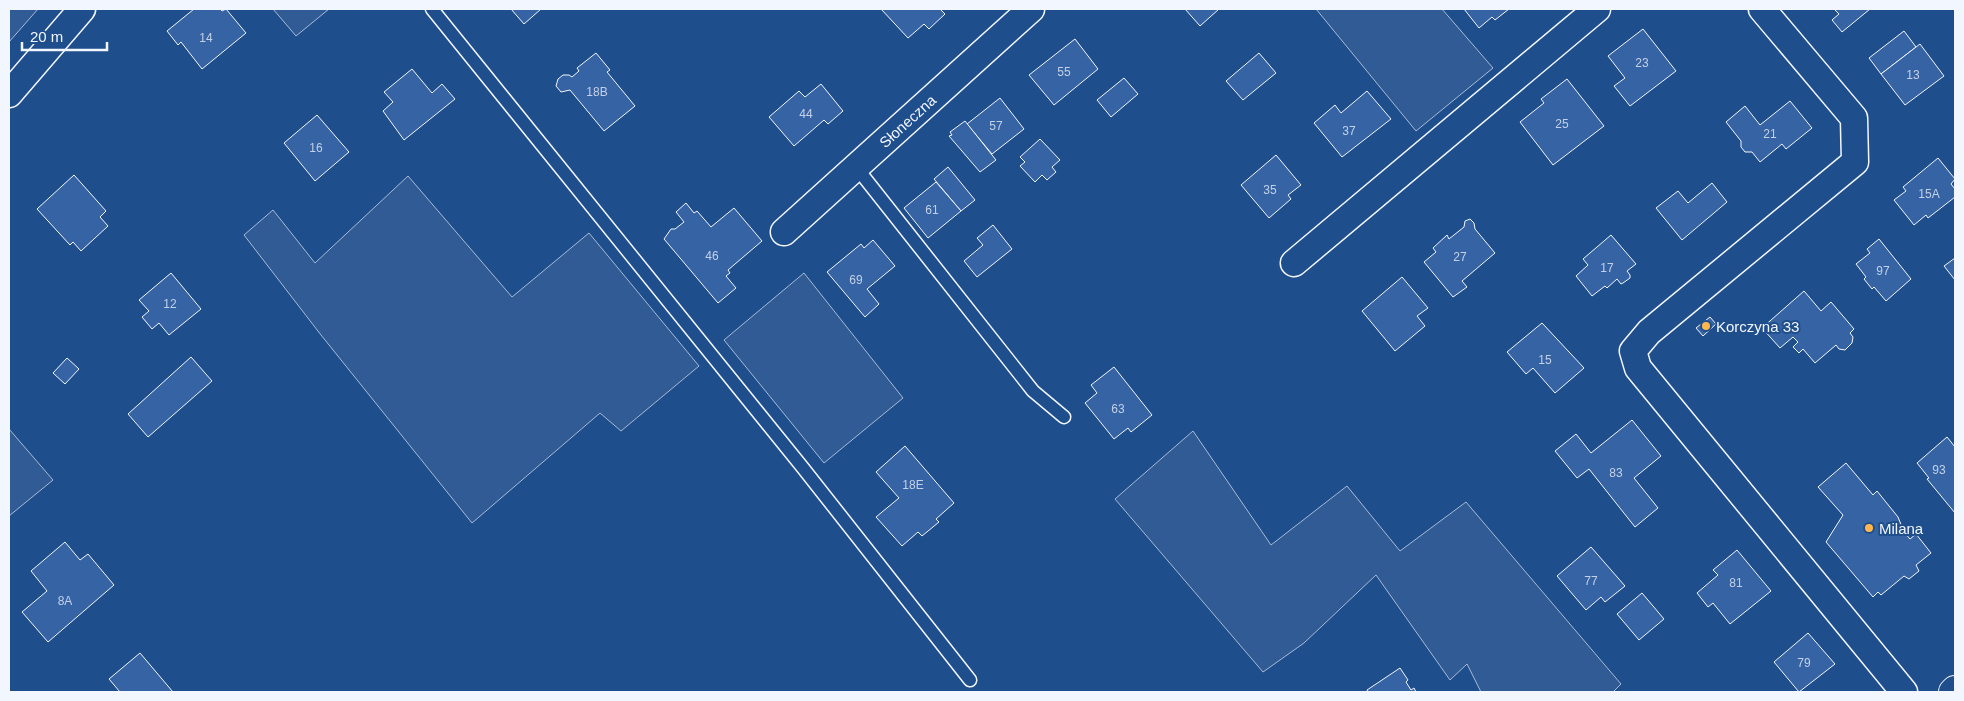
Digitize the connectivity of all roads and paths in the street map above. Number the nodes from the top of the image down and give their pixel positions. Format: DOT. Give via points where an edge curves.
graph roads {
  1 [pos="82,9"];
  2 [pos="432,9"];
  3 [pos="1031,9"];
  4 [pos="1597,9"];
  5 [pos="1762,9"];
  6 [pos="9,94"];
  7 [pos="856,167"];
  8 [pos="784,232"];
  9 [pos="1294,263"];
  10 [pos="1064,417"];
  11 [pos="970,680"];
  12 [pos="1904,692"];
  1 -- 6 [label="street"];
  2 -- 11 [label="lane"];
  3 -- 7 [label="street, Słoneczna"];
  4 -- 9 [label="street"];
  5 -- 12 [label="street" via="1854,118 1855,162 1649,332 1633,351 1638,368"];
  7 -- 8 [label="street, Słoneczna"];
  7 -- 10 [label="lane" via="1033,391"];
}
